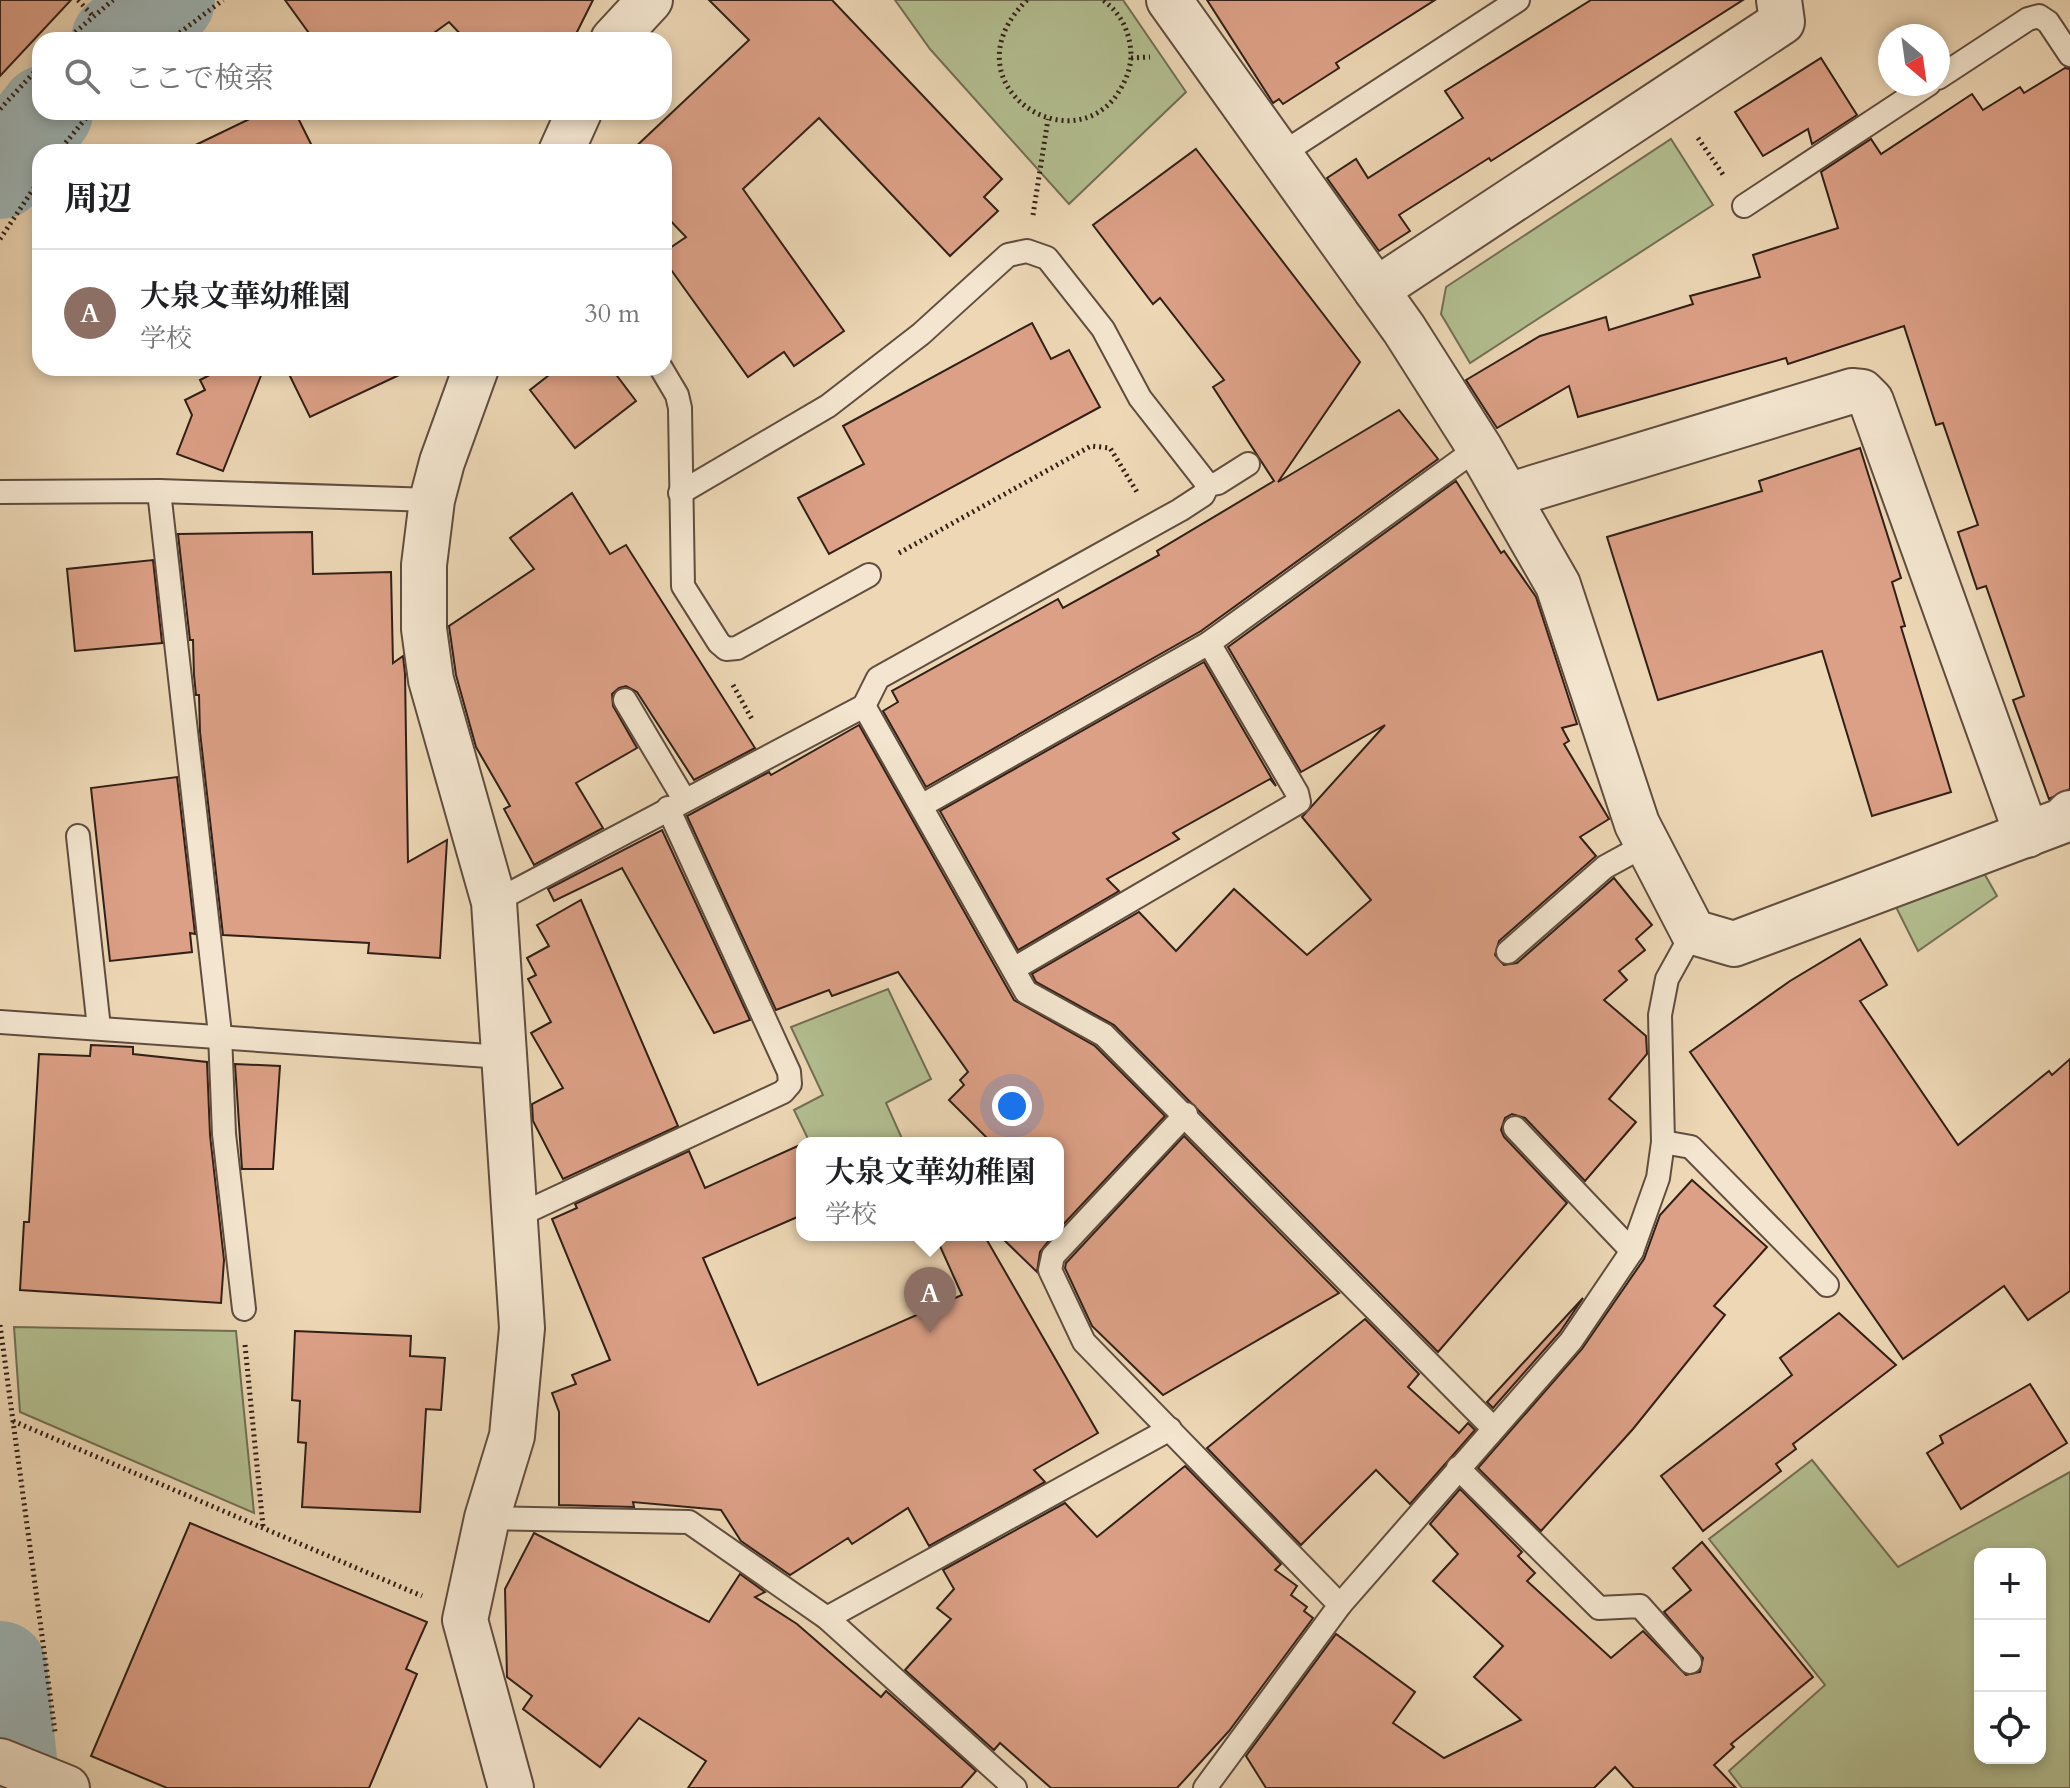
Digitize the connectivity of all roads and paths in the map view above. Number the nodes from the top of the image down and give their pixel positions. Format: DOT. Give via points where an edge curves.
graph roads {
  1 [pos="78,0"];
  2 [pos="113,0"];
  3 [pos="223,0"];
  4 [pos="650,0"];
  5 [pos="1027,0"];
  6 [pos="1103,0"];
  7 [pos="1169,0"];
  8 [pos="1518,0"];
  9 [pos="1779,0"];
  10 [pos="92,15"];
  11 [pos="74,32"];
  12 [pos="181,32"];
  13 [pos="620,32"];
  14 [pos="2070,55"];
  15 [pos="1950,70"];
  16 [pos="32,75"];
  17 [pos="1670,96"];
  18 [pos="1911,96"];
  19 [pos="0,109"];
  20 [pos="1048,119"];
  21 [pos="84,120"];
  22 [pos="575,120"];
  23 [pos="65,144"];
  24 [pos="565,144"];
  25 [pos="1280,155"];
  26 [pos="32,191"];
  27 [pos="1744,206"];
  28 [pos="0,239"];
  29 [pos="1027,251"];
  30 [pos="1376,290"];
  31 [pos="473,376"];
  32 [pos="666,376"];
  33 [pos="1479,447"];
  34 [pos="1248,464"];
  35 [pos="1208,485"];
  36 [pos="159,491"];
  37 [pos="0,492"];
  38 [pos="680,493"];
  39 [pos="1507,496"];
  40 [pos="432,500"];
  41 [pos="1155,524"];
  42 [pos="869,575"];
  43 [pos="1209,643"];
  44 [pos="726,649"];
  45 [pos="625,700"];
  46 [pos="864,706"];
  47 [pos="771,753"];
  48 [pos="676,803"];
  49 [pos="921,806"];
  50 [pos="2070,813"];
  51 [pos="2027,835"];
  52 [pos="78,836"];
  53 [pos="1647,844"];
  54 [pos="494,902"];
  55 [pos="1693,932"];
  56 [pos="1508,952"];
  57 [pos="1015,968"];
  58 [pos="0,1022"];
  59 [pos="99,1028"];
  60 [pos="220,1034"];
  61 [pos="503,1057"];
  62 [pos="1186,1114"];
  63 [pos="1515,1128"];
  64 [pos="1663,1142"];
  65 [pos="513,1218"];
  66 [pos="1632,1251"];
  67 [pos="1827,1285"];
  68 [pos="244,1309"];
  69 [pos="0,1325"];
  70 [pos="13,1421"];
  71 [pos="1492,1427"];
  72 [pos="1170,1429"];
  73 [pos="1458,1468"];
  74 [pos="487,1518"];
  75 [pos="263,1527"];
  76 [pos="424,1597"];
  77 [pos="1340,1605"];
  78 [pos="827,1618"];
  79 [pos="1690,1662"];
  80 [pos="0,1761"];
  81 [pos="60,1785"];
  82 [pos="511,1788"];
  83 [pos="1015,1788"];
  84 [pos="1205,1788"];
  1 -- 10 [label="path"];
  2 -- 10 [label="path"];
  3 -- 12 [label="path"];
  4 -- 13 [label="street"];
  5 -- 20 [label="path" via="1010,17 999,40 999,65 1007,89 1025,108"];
  6 -- 20 [label="path" via="1125,24 1131,45 1131,66 1123,86 1093,114"];
  7 -- 25 [label="street"];
  8 -- 25 [label="lane"];
  9 -- 17 [label="street" via="1782,22"];
  10 -- 11 [label="path"];
  14 -- 15 [label="lane" via="2039,16"];
  16 -- 19 [label="path"];
  17 -- 27 [label="path"];
  17 -- 30 [label="street"];
  18 -- 27 [label="lane"];
  20 -- 29 [label="path"];
  21 -- 23 [label="path"];
  22 -- 24 [label="street"];
  25 -- 30 [label="street"];
  26 -- 28 [label="path"];
  29 -- 35 [label="lane" via="1047,258 1103,329 1140,398"];
  29 -- 38 [label="lane" via="1008,255 921,334 828,406"];
  30 -- 33 [label="street"];
  31 -- 40 [label="street"];
  32 -- 38 [label="lane" via="680,408"];
  33 -- 39 [label="street"];
  33 -- 43 [label="lane"];
  34 -- 35 [label="lane"];
  35 -- 41 [label="lane" via="1203,495"];
  36 -- 37 [label="lane"];
  36 -- 40 [label="lane"];
  36 -- 60 [label="lane"];
  38 -- 44 [label="lane" via="683,586"];
  39 -- 51 [label="street" via="1862,392 1871,401"];
  39 -- 53 [label="street" via="1558,585 1613,760"];
  40 -- 54 [label="street" via="424,565 431,680"];
  41 -- 42 [label="path" via="1117,456 1110,448 1091,446"];
  41 -- 46 [label="lane" via="878,678"];
  42 -- 44 [label="lane" via="737,648"];
  43 -- 49 [label="lane"];
  43 -- 57 [label="lane" via="1299,802"];
  44 -- 47 [label="path" via="734,688"];
  45 -- 48 [label="lane"];
  46 -- 47 [label="lane"];
  46 -- 49 [label="lane"];
  47 -- 48 [label="lane"];
  48 -- 54 [label="lane"];
  48 -- 65 [label="lane" via="790,1084 783,1092"];
  49 -- 57 [label="lane"];
  50 -- 51 [label="street"];
  51 -- 55 [label="street" via="1734,944"];
  52 -- 59 [label="lane"];
  53 -- 55 [label="street"];
  53 -- 56 [label="lane" via="1605,867"];
  54 -- 61 [label="street"];
  55 -- 64 [label="lane" via="1667,979 1660,1015"];
  57 -- 62 [label="lane" via="1026,992 1104,1035"];
  58 -- 59 [label="lane"];
  59 -- 60 [label="lane"];
  60 -- 61 [label="lane" via="241,1040"];
  60 -- 68 [label="lane" via="224,1134"];
  61 -- 65 [label="street"];
  62 -- 71 [label="lane"];
  62 -- 72 [label="lane" via="1050,1262 1084,1342"];
  63 -- 66 [label="lane"];
  64 -- 66 [label="lane" via="1658,1178"];
  64 -- 67 [label="lane" via="1691,1147"];
  65 -- 74 [label="street" via="522,1328 512,1436"];
  66 -- 71 [label="lane" via="1571,1341"];
  68 -- 75 [label="path"];
  69 -- 70 [label="path"];
  70 -- 75 [label="path"];
  70 -- 81 [label="path"];
  71 -- 73 [label="lane"];
  72 -- 77 [label="lane"];
  72 -- 78 [label="lane"];
  73 -- 77 [label="lane"];
  73 -- 79 [label="lane" via="1599,1608 1640,1606"];
  74 -- 78 [label="lane" via="689,1522"];
  74 -- 82 [label="street" via="465,1620"];
  75 -- 76 [label="path"];
  77 -- 84 [label="lane"];
  78 -- 83 [label="lane"];
  80 -- 81 [label="street"];
}
